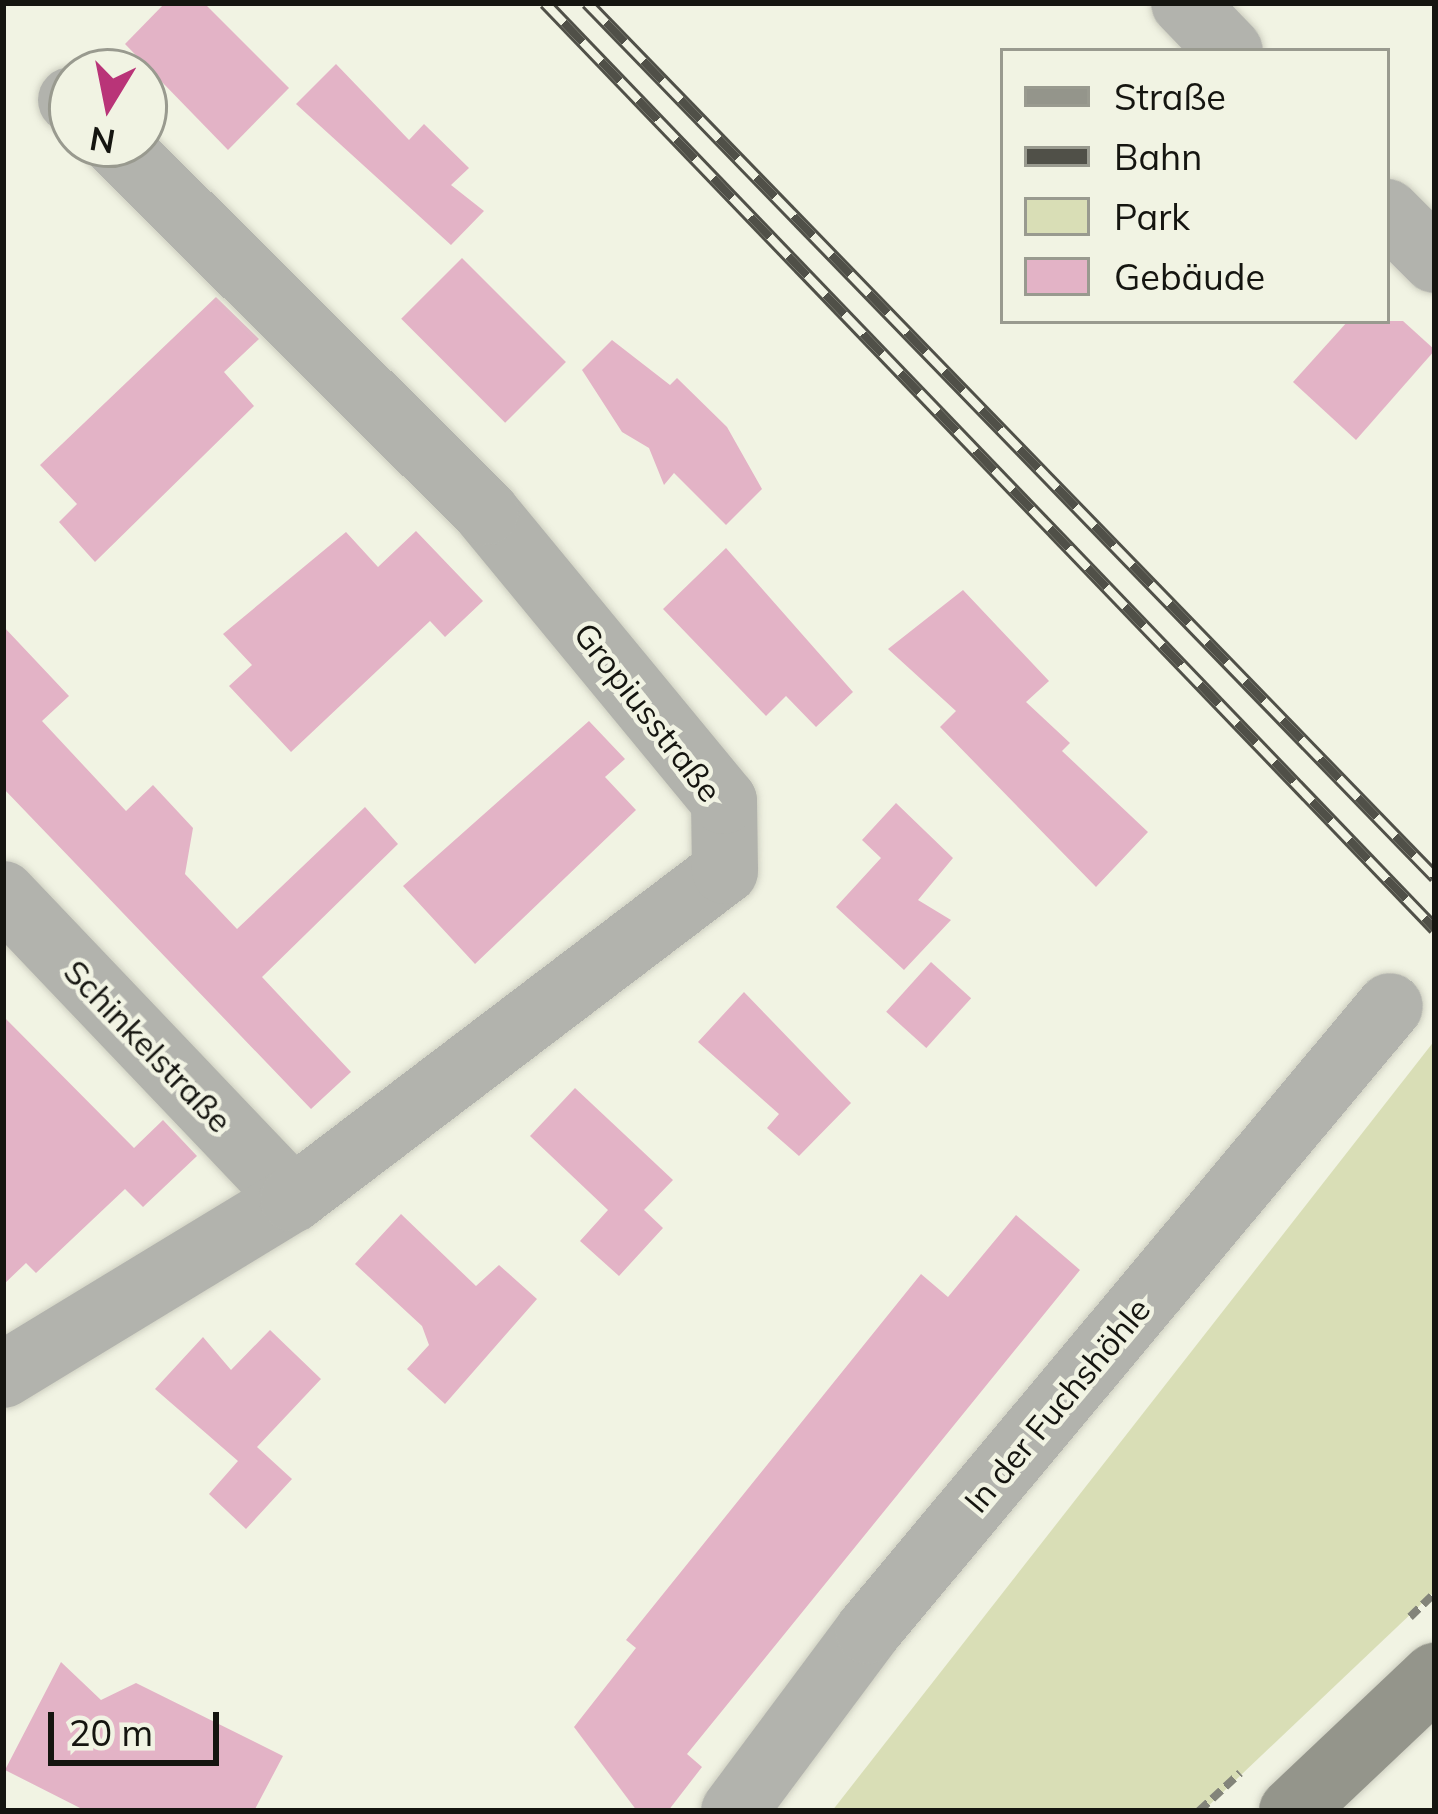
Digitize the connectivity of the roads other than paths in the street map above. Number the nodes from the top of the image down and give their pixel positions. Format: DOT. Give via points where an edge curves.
graph roads {
  1 [pos="1184,3"];
  2 [pos="1227,48"];
  3 [pos="140,168"];
  4 [pos="1390,215"];
  5 [pos="1435,260"];
  6 [pos="3,893"];
  7 [pos="1390,1006"];
  8 [pos="293,1199"];
  9 [pos="3,1375"];
  10 [pos="1435,1676"];
  11 [pos="734,1811"];
  12 [pos="1292,1811"];
  1 -- 2 [label="street"];
  3 -- 8 [label="street, Gropiusstraße" via="486,512 724,801 725,871"];
  4 -- 5 [label="street"];
  6 -- 8 [label="street, Schinkelstraße"];
  7 -- 11 [label="street, In der Fuchshöhle" via="868,1631"];
  8 -- 9 [label="street, Gropiusstraße"];
  10 -- 12 [label="main road"];
}
